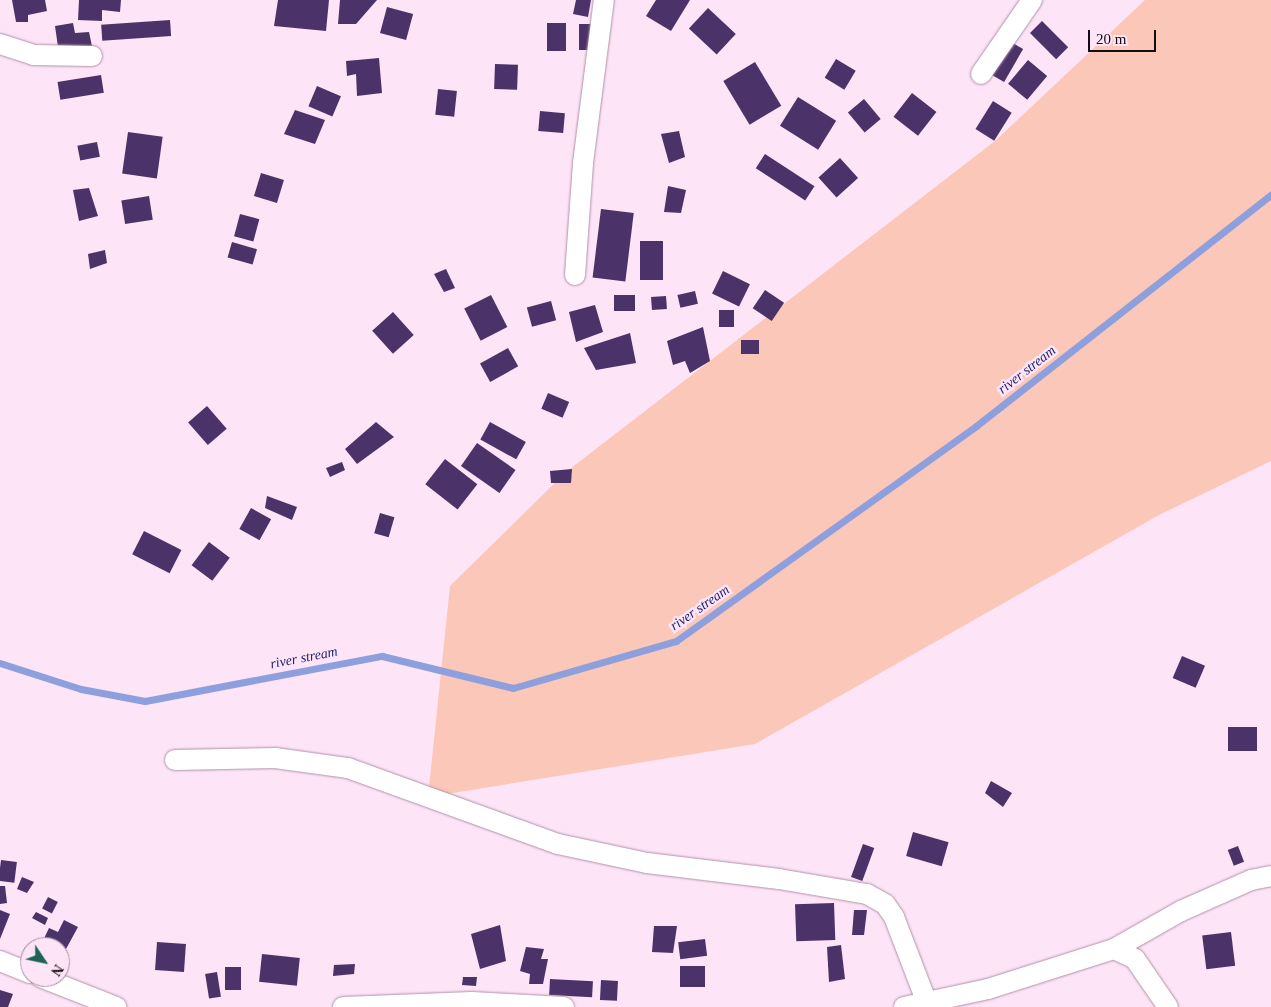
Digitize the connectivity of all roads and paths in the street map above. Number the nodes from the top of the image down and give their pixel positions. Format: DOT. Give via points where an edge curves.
graph roads {
  1 [pos="604,0"];
  2 [pos="1032,0"];
  3 [pos="0,44"];
  4 [pos="92,56"];
  5 [pos="981,74"];
  6 [pos="575,275"];
  7 [pos="175,760"];
  8 [pos="1271,876"];
  9 [pos="1114,949"];
  10 [pos="0,961"];
  11 [pos="20,969"];
  12 [pos="65,987"];
  13 [pos="927,1003"];
  14 [pos="116,1007"];
  15 [pos="343,1007"];
  16 [pos="564,1007"];
  17 [pos="904,1007"];
  18 [pos="1168,1007"];
  1 -- 6 [label="street" via="583,163"];
  2 -- 5 [label="street"];
  3 -- 4 [label="street" via="33,55"];
  7 -- 13 [label="street" via="275,758 348,768 558,844 647,863 779,878 867,894 885,904 894,918"];
  8 -- 9 [label="street" via="1251,880 1181,911"];
  9 -- 13 [label="street" via="988,989"];
  9 -- 18 [label="street" via="1135,960"];
  10 -- 11 [label="street"];
  12 -- 14 [label="street"];
  13 -- 17 [label="street"];
  15 -- 16 [label="street" via="472,1002"];
}
